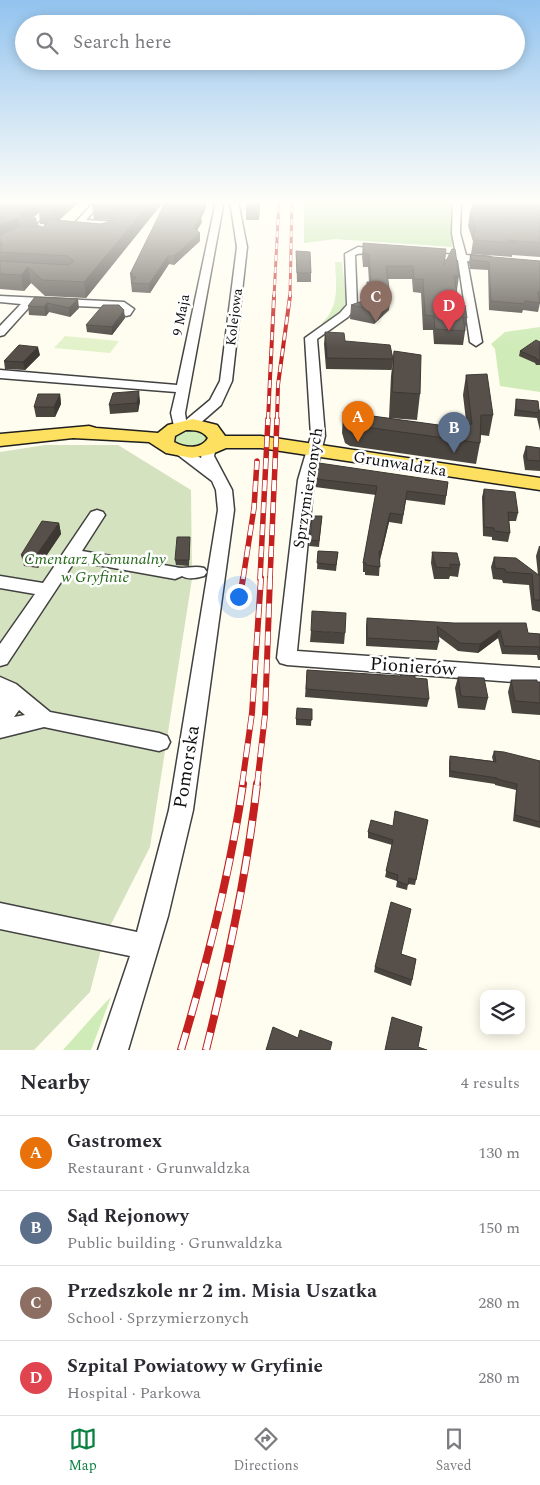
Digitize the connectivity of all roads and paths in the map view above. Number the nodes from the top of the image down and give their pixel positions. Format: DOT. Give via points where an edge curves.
graph roads {
  1 [pos="209,250"];
  2 [pos="242,250"];
  3 [pos="460,250"];
  4 [pos="396,253"];
  5 [pos="415,254"];
  6 [pos="462,258"];
  7 [pos="500,261"];
  8 [pos="204,278"];
  9 [pos="0,299"];
  10 [pos="29,301"];
  11 [pos="126,313"];
  12 [pos="0,333"];
  13 [pos="476,342"];
  14 [pos="0,374"];
  15 [pos="183,389"];
  16 [pos="216,402"];
  17 [pos="180,406"];
  18 [pos="177,435"];
  19 [pos="212,439"];
  20 [pos="0,440"];
  21 [pos="314,450"];
  22 [pos="218,480"];
  23 [pos="540,484"];
  24 [pos="97,515"];
  25 [pos="72,555"];
  26 [pos="187,573"];
  27 [pos="0,582"];
  28 [pos="47,590"];
  29 [pos="287,658"];
  30 [pos="0,659"];
  31 [pos="540,676"];
  32 [pos="4,688"];
  33 [pos="44,719"];
  34 [pos="0,722"];
  35 [pos="0,729"];
  36 [pos="159,742"];
  37 [pos="0,916"];
  38 [pos="131,943"];
  39 [pos="113,1050"];
  1 -- 8 [label="street, 9 Maja"];
  2 -- 16 [label="street, Kolejowa" via="226,381"];
  3 -- 6 [label="street"];
  4 -- 21 [label="street, Sprzymierzonych" via="353,251 349,258 352,306 312,338 319,428"];
  5 -- 6 [label="street"];
  6 -- 7 [label="street"];
  6 -- 13 [label="street"];
  8 -- 15 [label="street, 9 Maja"];
  9 -- 10 [label="street"];
  10 -- 11 [label="street" via="124,305 129,309"];
  10 -- 12 [label="street"];
  14 -- 15 [label="street"];
  15 -- 17 [label="street, 9 Maja"];
  16 -- 18 [label="street, Kolejowa"];
  16 -- 19 [label="street, Kolejowa" via="210,422"];
  17 -- 18 [label="street"];
  18 -- 19 [label="main road" via="200,425"];
  18 -- 19 [label="main road, Grunwaldzka" via="196,452"];
  18 -- 20 [label="main road" via="155,438 76,433"];
  18 -- 22 [label="street"];
  19 -- 21 [label="main road, Grunwaldzka"];
  19 -- 22 [label="street, Pomorska" via="207,456"];
  21 -- 23 [label="main road, Grunwaldzka"];
  21 -- 29 [label="street, Sprzymierzonych" via="306,480"];
  22 -- 39 [label="street, Pomorska" via="225,494 226,510 181,810 156,916"];
  24 -- 25 [label="street"];
  25 -- 26 [label="street"];
  25 -- 28 [label="street"];
  27 -- 28 [label="street"];
  28 -- 30 [label="street"];
  29 -- 31 [label="street, Pionierów"];
  32 -- 33 [label="street"];
  32 -- 34 [label="street" via="10,708"];
  33 -- 35 [label="street"];
  33 -- 36 [label="street"];
  37 -- 38 [label="street"];
}
